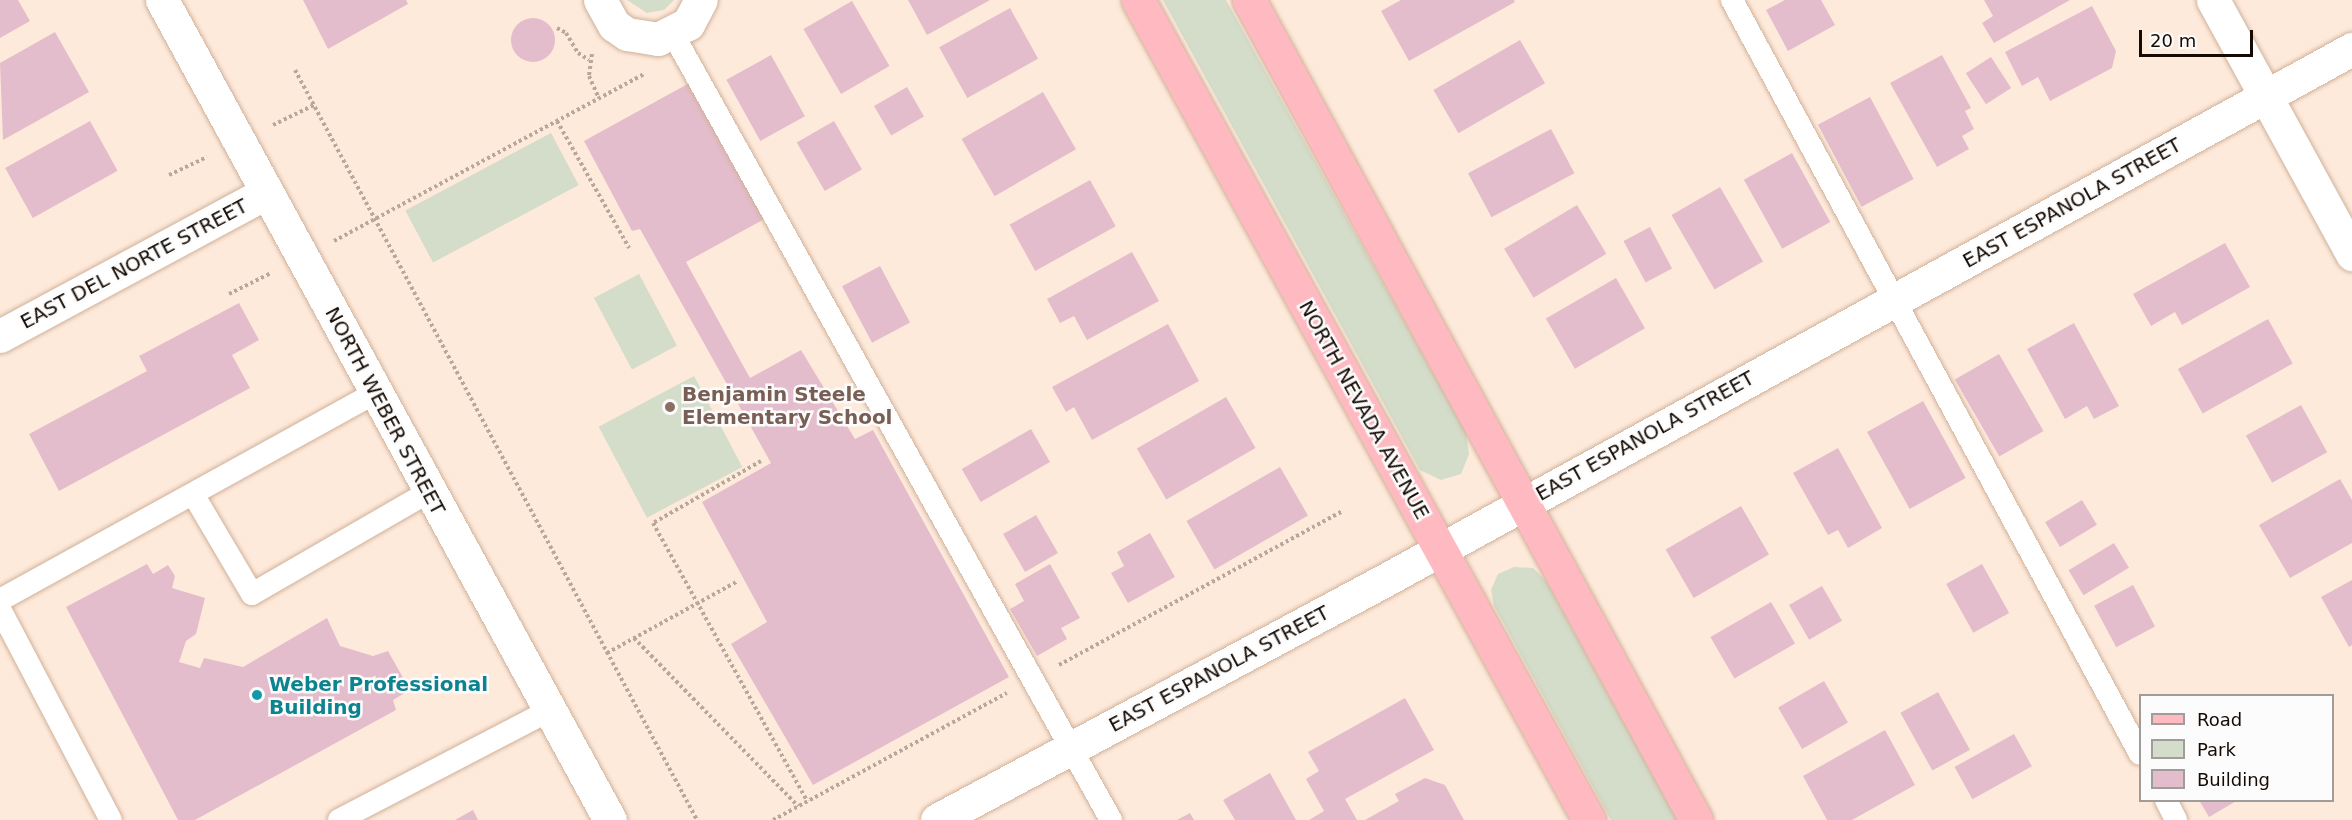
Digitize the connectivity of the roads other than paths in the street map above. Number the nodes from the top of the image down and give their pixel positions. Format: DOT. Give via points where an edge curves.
graph roads {
  1 [pos="162,0"];
  2 [pos="600,0"];
  3 [pos="701,0"];
  4 [pos="1138,0"];
  5 [pos="1249,0"];
  6 [pos="1732,0"];
  7 [pos="2213,0"];
  8 [pos="674,34"];
  9 [pos="2352,49"];
  10 [pos="2266,96"];
  11 [pos="267,192"];
  12 [pos="2352,254"];
  13 [pos="1895,300"];
  14 [pos="0,336"];
  15 [pos="375,393"];
  16 [pos="429,492"];
  17 [pos="193,494"];
  18 [pos="1523,503"];
  19 [pos="1441,548"];
  20 [pos="0,600"];
  21 [pos="0,609"];
  22 [pos="550,710"];
  23 [pos="1071,747"];
  24 [pos="2139,752"];
  25 [pos="2167,802"];
  26 [pos="111,820"];
  27 [pos="339,820"];
  28 [pos="610,820"];
  29 [pos="937,820"];
  30 [pos="1111,820"];
  31 [pos="1589,820"];
  32 [pos="1696,820"];
  33 [pos="2176,820"];
  1 -- 11 [label="street, NORTH WEBER STREET"];
  2 -- 8 [label="street" via="614,25 627,34 658,39"];
  3 -- 8 [label="street" via="688,24"];
  4 -- 19 [label="main road, NORTH NEVADA AVENUE"];
  5 -- 18 [label="main road"];
  6 -- 13 [label="lane"];
  7 -- 10 [label="street"];
  8 -- 23 [label="lane"];
  9 -- 10 [label="street, EAST ESPANOLA STREET"];
  10 -- 12 [label="street"];
  10 -- 13 [label="street, EAST ESPANOLA STREET"];
  11 -- 14 [label="street, EAST DEL NORTE STREET"];
  11 -- 15 [label="street, NORTH WEBER STREET"];
  13 -- 18 [label="street, EAST ESPANOLA STREET"];
  13 -- 24 [label="lane"];
  15 -- 16 [label="street, NORTH WEBER STREET"];
  15 -- 17 [label="lane"];
  16 -- 17 [label="lane" via="252,594"];
  16 -- 22 [label="street, NORTH WEBER STREET"];
  17 -- 20 [label="lane"];
  18 -- 19 [label="street, EAST ESPANOLA STREET"];
  18 -- 32 [label="main road"];
  19 -- 23 [label="street, EAST ESPANOLA STREET"];
  19 -- 31 [label="main road, NORTH NEVADA AVENUE"];
  21 -- 26 [label="lane"];
  22 -- 27 [label="lane"];
  22 -- 28 [label="street, NORTH WEBER STREET"];
  23 -- 29 [label="street, EAST ESPANOLA STREET"];
  23 -- 30 [label="lane"];
  25 -- 33 [label="lane"];
}
